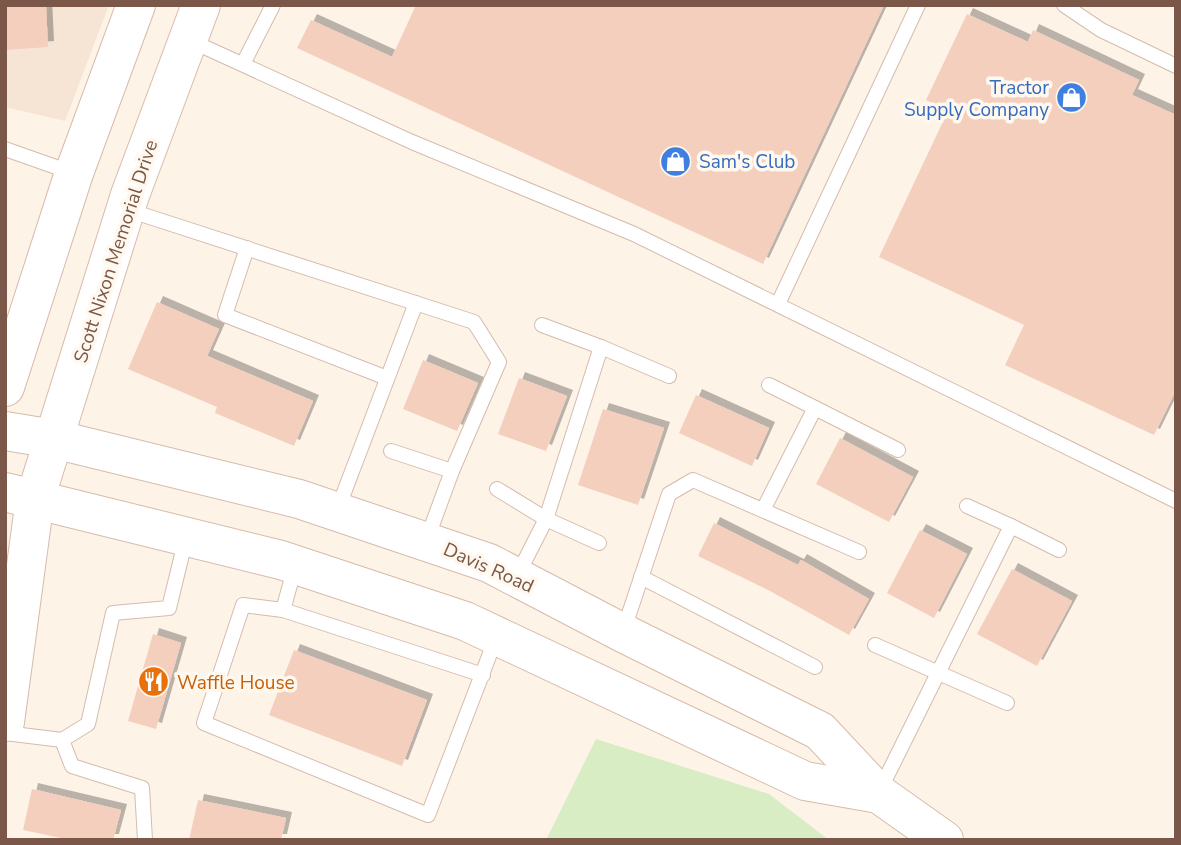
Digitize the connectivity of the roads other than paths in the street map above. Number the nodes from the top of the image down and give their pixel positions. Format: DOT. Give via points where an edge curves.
graph roads {
  1 [pos="136,5"];
  2 [pos="273,5"];
  3 [pos="918,5"];
  4 [pos="1065,5"];
  5 [pos="195,22"];
  6 [pos="243,64"];
  7 [pos="1176,66"];
  8 [pos="5,149"];
  9 [pos="74,173"];
  10 [pos="125,209"];
  11 [pos="247,248"];
  12 [pos="416,303"];
  13 [pos="778,304"];
  14 [pos="542,325"];
  15 [pos="601,347"];
  16 [pos="669,376"];
  17 [pos="387,378"];
  18 [pos="769,385"];
  19 [pos="5,387"];
  20 [pos="815,408"];
  21 [pos="5,430"];
  22 [pos="54,439"];
  23 [pos="898,450"];
  24 [pos="391,451"];
  25 [pos="452,471"];
  26 [pos="497,489"];
  27 [pos="20,496"];
  28 [pos="1176,501"];
  29 [pos="967,506"];
  30 [pos="763,510"];
  31 [pos="336,512"];
  32 [pos="546,519"];
  33 [pos="1011,526"];
  34 [pos="186,537"];
  35 [pos="427,540"];
  36 [pos="598,543"];
  37 [pos="1059,550"];
  38 [pos="859,552"];
  39 [pos="296,565"];
  40 [pos="642,577"];
  41 [pos="517,578"];
  42 [pos="283,610"];
  43 [pos="622,633"];
  44 [pos="497,637"];
  45 [pos="875,645"];
  46 [pos="815,667"];
  47 [pos="939,671"];
  48 [pos="483,675"];
  49 [pos="1007,703"];
  50 [pos="5,722"];
  51 [pos="5,733"];
  52 [pos="62,740"];
  53 [pos="878,794"];
  54 [pos="145,840"];
  55 [pos="944,840"];
  1 -- 9 [label="main road"];
  2 -- 6 [label="lane"];
  3 -- 13 [label="lane"];
  4 -- 7 [label="lane" via="1101,30"];
  5 -- 6 [label="lane"];
  5 -- 10 [label="main road, Scott Nixon Memorial Drive"];
  6 -- 13 [label="lane" via="412,142 634,234"];
  8 -- 9 [label="lane"];
  9 -- 19 [label="main road"];
  10 -- 11 [label="lane"];
  10 -- 22 [label="main road, Scott Nixon Memorial Drive"];
  11 -- 12 [label="lane"];
  11 -- 17 [label="lane" via="225,315"];
  12 -- 17 [label="lane"];
  12 -- 25 [label="lane" via="474,322 499,362"];
  13 -- 28 [label="lane"];
  14 -- 15 [label="lane"];
  15 -- 16 [label="lane"];
  15 -- 32 [label="lane"];
  17 -- 31 [label="lane"];
  18 -- 20 [label="lane"];
  20 -- 23 [label="lane"];
  20 -- 30 [label="lane"];
  21 -- 22 [label="main road, Davis Road"];
  22 -- 27 [label="main road, Scott Nixon Memorial Drive"];
  22 -- 31 [label="main road, Davis Road"];
  24 -- 25 [label="lane"];
  25 -- 35 [label="lane"];
  26 -- 32 [label="lane"];
  27 -- 34 [label="main road, Davis Road"];
  27 -- 50 [label="main road, Scott Nixon Memorial Drive"];
  29 -- 33 [label="lane"];
  30 -- 38 [label="lane"];
  30 -- 40 [label="lane" via="693,480 669,494"];
  31 -- 35 [label="main road, Davis Road"];
  32 -- 36 [label="lane"];
  32 -- 41 [label="lane"];
  33 -- 37 [label="lane"];
  33 -- 47 [label="lane"];
  34 -- 39 [label="main road, Davis Road"];
  34 -- 52 [label="lane" via="169,608 113,612 88,724"];
  35 -- 41 [label="main road, Davis Road"];
  39 -- 42 [label="lane"];
  39 -- 44 [label="main road, Davis Road" via="465,621"];
  40 -- 43 [label="lane"];
  40 -- 46 [label="lane"];
  41 -- 43 [label="main road, Davis Road"];
  42 -- 48 [label="lane"];
  42 -- 48 [label="lane" via="243,605 204,723 428,815"];
  43 -- 53 [label="main road, Davis Road" via="820,731"];
  44 -- 48 [label="lane"];
  44 -- 53 [label="main road, Davis Road" via="806,781"];
  45 -- 47 [label="lane"];
  47 -- 49 [label="lane"];
  47 -- 53 [label="lane"];
  51 -- 52 [label="lane"];
  52 -- 54 [label="lane" via="72,766 142,789"];
  53 -- 55 [label="main road, Davis Road"];
}
